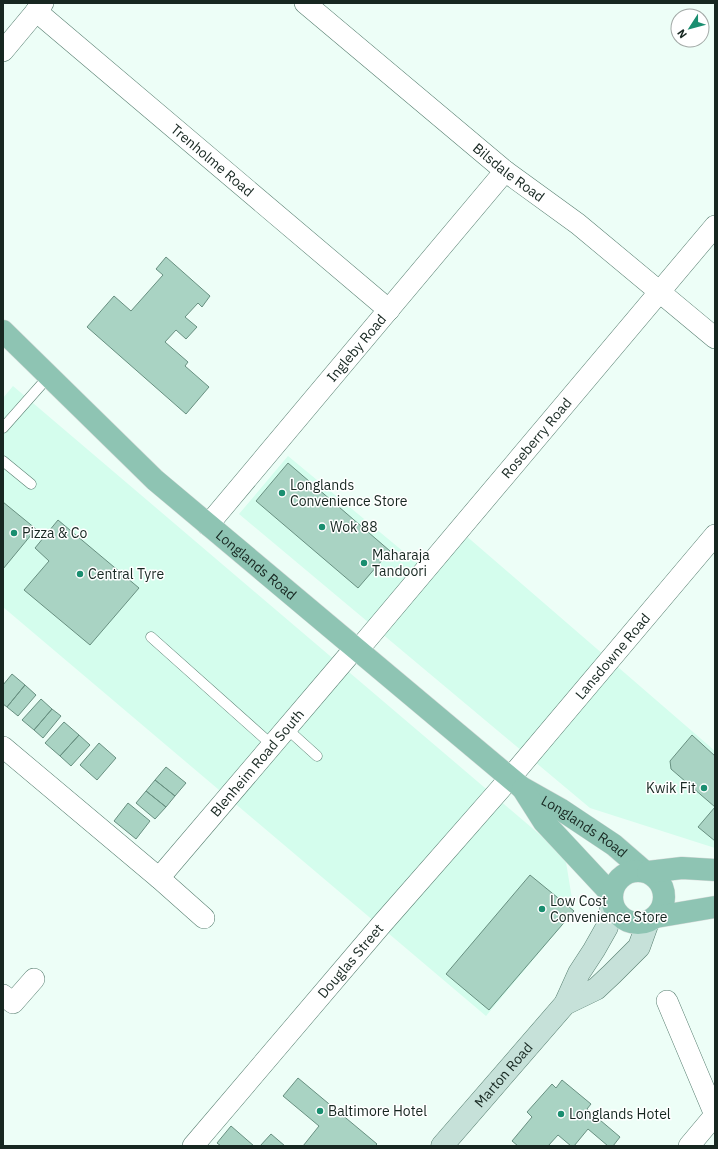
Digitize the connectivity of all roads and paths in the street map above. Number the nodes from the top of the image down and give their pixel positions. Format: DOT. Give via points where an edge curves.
graph roads {
  1 [pos="305,3"];
  2 [pos="39,7"];
  3 [pos="3,51"];
  4 [pos="505,171"];
  5 [pos="715,226"];
  6 [pos="660,292"];
  7 [pos="389,310"];
  8 [pos="3,331"];
  9 [pos="715,338"];
  10 [pos="49,376"];
  11 [pos="3,428"];
  12 [pos="3,461"];
  13 [pos="31,484"];
  14 [pos="208,525"];
  15 [pos="715,535"];
  16 [pos="151,637"];
  17 [pos="356,649"];
  18 [pos="286,728"];
  19 [pos="272,745"];
  20 [pos="3,747"];
  21 [pos="317,756"];
  22 [pos="515,782"];
  23 [pos="715,870"];
  24 [pos="646,872"];
  25 [pos="158,878"];
  26 [pos="612,899"];
  27 [pos="715,907"];
  28 [pos="204,918"];
  29 [pos="652,919"];
  30 [pos="34,979"];
  31 [pos="667,1001"];
  32 [pos="6,1004"];
  33 [pos="565,1004"];
  34 [pos="715,1115"];
  35 [pos="194,1146"];
  36 [pos="442,1146"];
  37 [pos="689,1146"];
  1 -- 4 [label="street, Bilsdale Road"];
  2 -- 3 [label="street"];
  2 -- 7 [label="street, Trenholme Road"];
  4 -- 6 [label="street, Bilsdale Road" via="578,224"];
  4 -- 7 [label="street, Ingleby Road"];
  5 -- 6 [label="street, Roseberry Road"];
  6 -- 9 [label="street, Bilsdale Road"];
  6 -- 17 [label="street, Roseberry Road" via="426,570"];
  7 -- 14 [label="street, Ingleby Road"];
  8 -- 10 [label="main road, Longlands Road"];
  10 -- 11 [label="lane"];
  10 -- 14 [label="main road, Longlands Road" via="155,480"];
  12 -- 13 [label="lane"];
  14 -- 17 [label="main road, Longlands Road"];
  15 -- 22 [label="street, Lansdowne Road"];
  16 -- 19 [label="lane"];
  17 -- 18 [label="street, Blenheim Road South"];
  17 -- 22 [label="main road, Longlands Road"];
  18 -- 19 [label="street, Blenheim Road South"];
  18 -- 21 [label="lane"];
  19 -- 25 [label="street, Blenheim Road South"];
  20 -- 25 [label="street"];
  22 -- 24 [label="main road, Longlands Road" via="614,845"];
  22 -- 26 [label="main road, Longlands Road" via="544,822"];
  22 -- 35 [label="street, Douglas Street" via="381,925"];
  23 -- 24 [label="main road, Marton Road" via="682,868"];
  24 -- 26 [label="main road, Marton Road" via="630,872 619,879 614,887"];
  24 -- 29 [label="main road, Marton Road" via="656,877 665,892 662,910"];
  25 -- 28 [label="street"];
  26 -- 29 [label="main road" via="616,912 630,922 639,924"];
  26 -- 33 [label="street, Marton Road" via="607,927 579,973"];
  27 -- 29 [label="main road"];
  29 -- 33 [label="street, Marton Road" via="639,946 612,974 596,988"];
  30 -- 32 [label="street"];
  31 -- 34 [label="street"];
  33 -- 36 [label="street, Marton Road"];
  34 -- 37 [label="street"];
}
